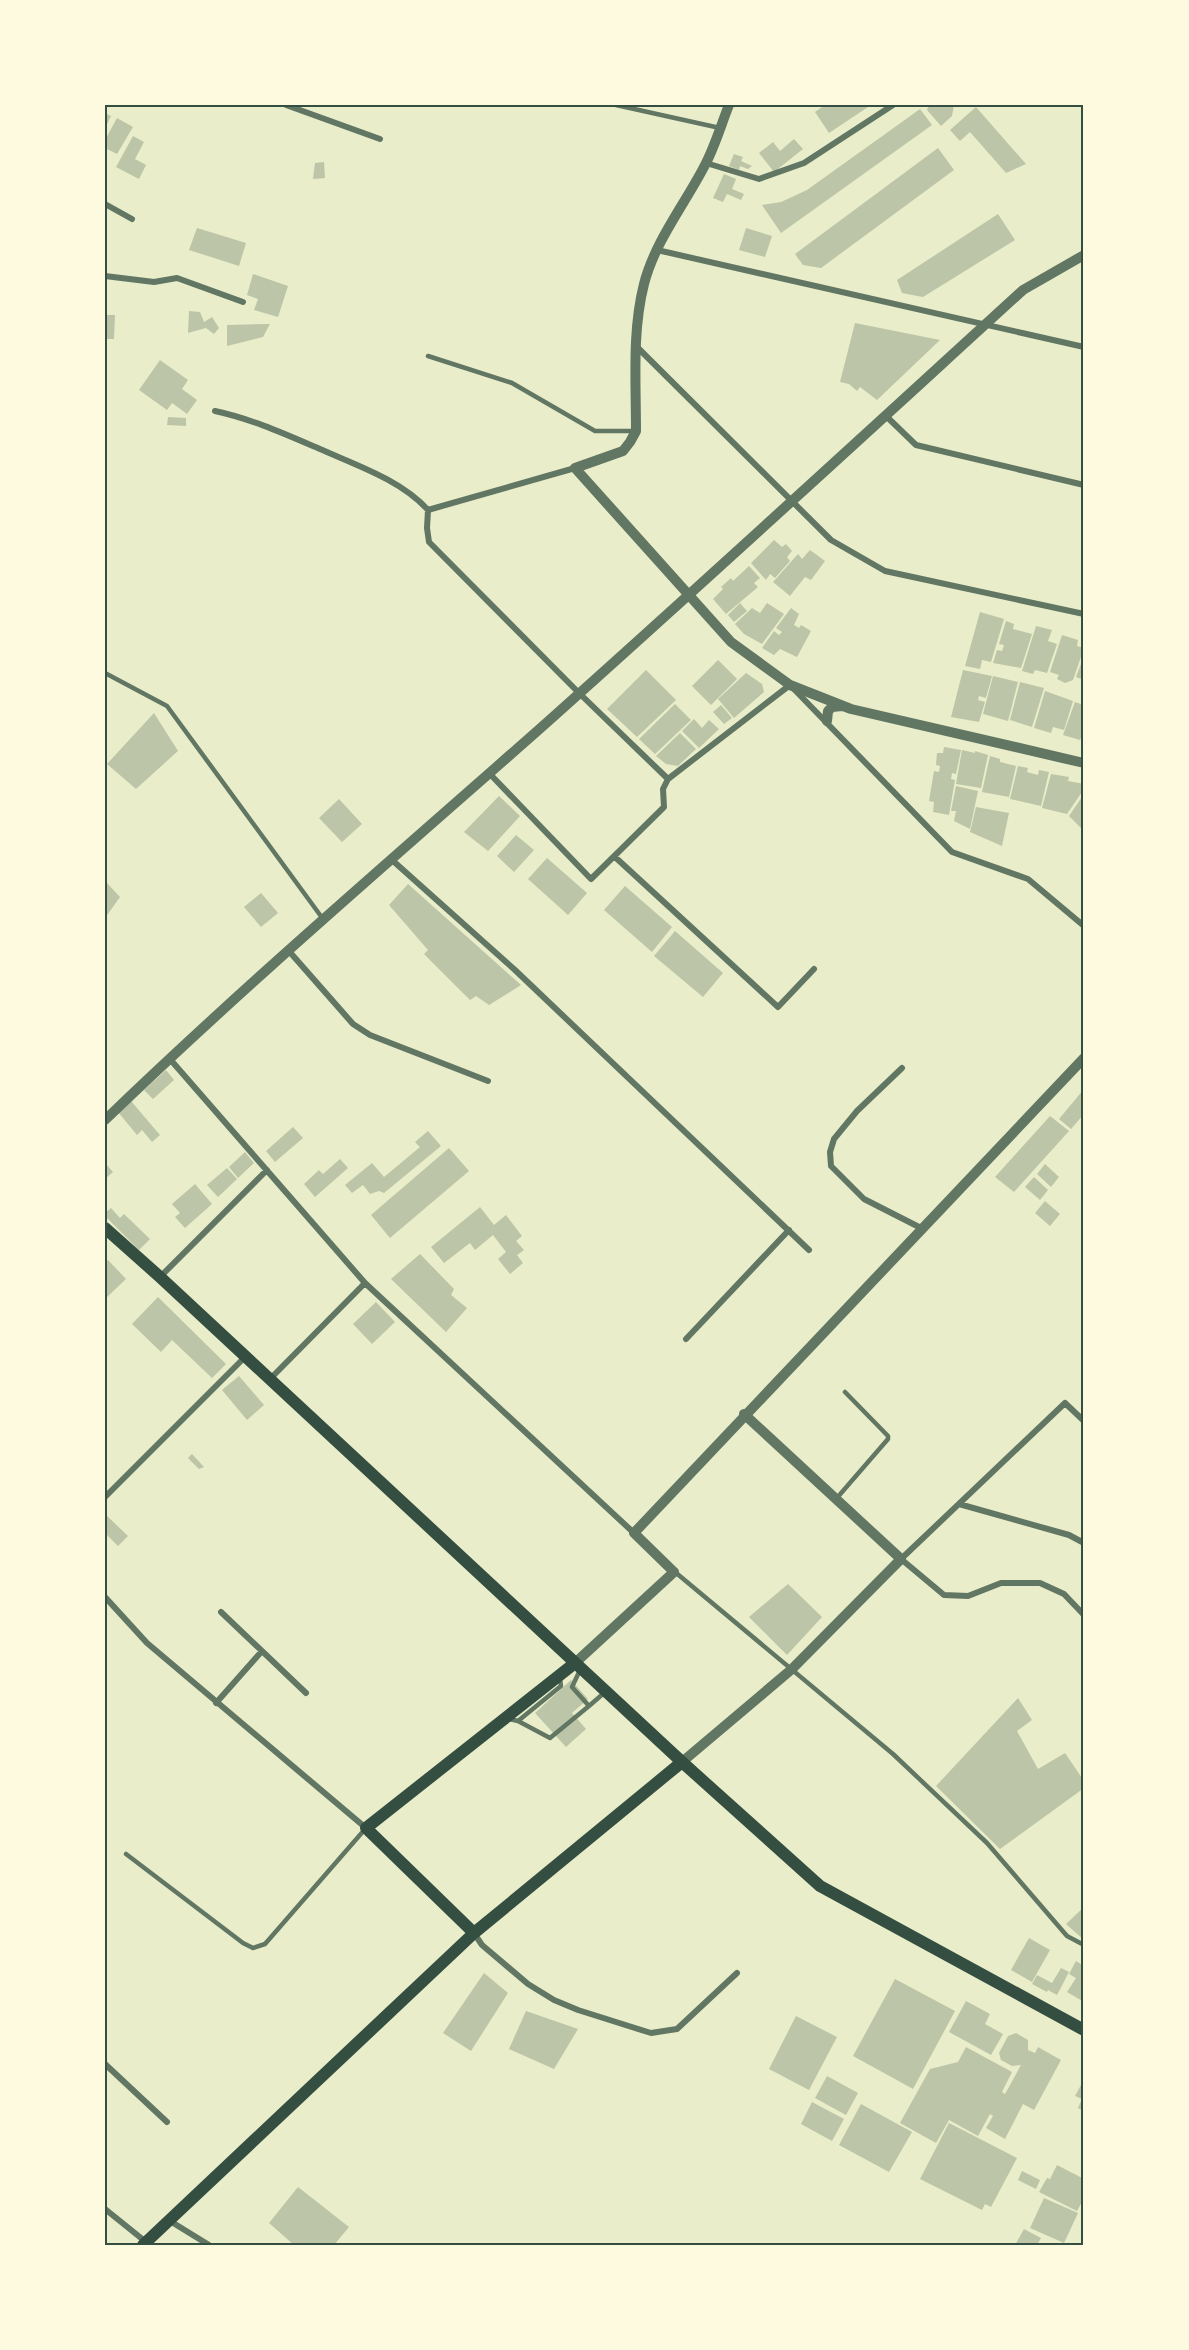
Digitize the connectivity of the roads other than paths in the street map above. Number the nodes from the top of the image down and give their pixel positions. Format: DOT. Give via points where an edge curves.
graph roads {
  1 [pos="286,105"];
  2 [pos="616,105"];
  3 [pos="729,105"];
  4 [pos="893,105"];
  5 [pos="295,107"];
  6 [pos="720,128"];
  7 [pos="380,140"];
  8 [pos="706,163"];
  9 [pos="105,204"];
  10 [pos="132,219"];
  11 [pos="657,250"];
  12 [pos="1084,255"];
  13 [pos="105,276"];
  14 [pos="243,302"];
  15 [pos="986,324"];
  16 [pos="636,345"];
  17 [pos="1084,346"];
  18 [pos="428,356"];
  19 [pos="215,411"];
  20 [pos="886,416"];
  21 [pos="636,431"];
  22 [pos="575,468"];
  23 [pos="1084,485"];
  24 [pos="793,501"];
  25 [pos="428,510"];
  26 [pos="688,596"];
  27 [pos="1084,614"];
  28 [pos="105,673"];
  29 [pos="790,685"];
  30 [pos="579,693"];
  31 [pos="842,706"];
  32 [pos="827,721"];
  33 [pos="1084,763"];
  34 [pos="489,773"];
  35 [pos="669,779"];
  36 [pos="615,857"];
  37 [pos="392,860"];
  38 [pos="323,919"];
  39 [pos="1084,926"];
  40 [pos="288,950"];
  41 [pos="814,969"];
  42 [pos="170,1058"];
  43 [pos="1084,1058"];
  44 [pos="902,1068"];
  45 [pos="488,1081"];
  46 [pos="105,1120"];
  47 [pos="267,1170"];
  48 [pos="105,1228"];
  49 [pos="921,1228"];
  50 [pos="789,1230"];
  51 [pos="809,1250"];
  52 [pos="160,1277"];
  53 [pos="365,1283"];
  54 [pos="686,1339"];
  55 [pos="245,1356"];
  56 [pos="270,1378"];
  57 [pos="844,1392"];
  58 [pos="744,1414"];
  59 [pos="1084,1421"];
  60 [pos="105,1497"];
  61 [pos="836,1499"];
  62 [pos="958,1504"];
  63 [pos="634,1533"];
  64 [pos="1084,1543"];
  65 [pos="901,1559"];
  66 [pos="674,1572"];
  67 [pos="105,1598"];
  68 [pos="221,1612"];
  69 [pos="1084,1615"];
  70 [pos="262,1651"];
  71 [pos="578,1665"];
  72 [pos="792,1669"];
  73 [pos="560,1681"];
  74 [pos="572,1686"];
  75 [pos="606,1691"];
  76 [pos="306,1693"];
  77 [pos="216,1703"];
  78 [pos="589,1706"];
  79 [pos="505,1718"];
  80 [pos="518,1721"];
  81 [pos="682,1762"];
  82 [pos="366,1828"];
  83 [pos="126,1854"];
  84 [pos="474,1933"];
  85 [pos="1084,1945"];
  86 [pos="737,1973"];
  87 [pos="1084,2030"];
  88 [pos="105,2064"];
  89 [pos="167,2122"];
  90 [pos="105,2209"];
  91 [pos="170,2221"];
  92 [pos="144,2244"];
  93 [pos="209,2245"];
  1 -- 5 [label="street"];
  2 -- 6 [label="lane"];
  3 -- 6 [label="street"];
  4 -- 8 [label="street" via="804,163 759,179"];
  5 -- 7 [label="street"];
  6 -- 8 [label="street"];
  8 -- 11 [label="street"];
  9 -- 10 [label="street"];
  11 -- 15 [label="street"];
  11 -- 16 [label="street" via="638,309"];
  12 -- 15 [label="street" via="1023,290"];
  13 -- 14 [label="street" via="154,282 177,278"];
  15 -- 17 [label="street"];
  15 -- 20 [label="street"];
  16 -- 21 [label="street"];
  16 -- 24 [label="street"];
  18 -- 21 [label="lane" via="512,383 595,431"];
  19 -- 25 [label="street" via="258,423 347,461 400,487"];
  20 -- 23 [label="street" via="916,445"];
  20 -- 24 [label="street"];
  21 -- 22 [label="street" via="622,451"];
  22 -- 25 [label="street"];
  22 -- 26 [label="street"];
  24 -- 26 [label="street"];
  24 -- 27 [label="street" via="831,540 885,571"];
  25 -- 30 [label="street" via="429,542"];
  26 -- 29 [label="street" via="730,642"];
  26 -- 30 [label="street"];
  28 -- 38 [label="lane" via="167,706"];
  29 -- 31 [label="street"];
  29 -- 32 [label="street"];
  29 -- 35 [label="street"];
  30 -- 34 [label="street"];
  30 -- 35 [label="street"];
  31 -- 32 [label="street" via="832,707"];
  31 -- 33 [label="street"];
  32 -- 39 [label="street" via="952,852 1028,879"];
  34 -- 36 [label="street" via="591,879"];
  34 -- 37 [label="street"];
  35 -- 36 [label="street" via="663,789 664,807"];
  36 -- 41 [label="street" via="778,1008"];
  37 -- 38 [label="street"];
  37 -- 50 [label="street" via="515,970"];
  38 -- 40 [label="street"];
  40 -- 42 [label="street"];
  40 -- 45 [label="street" via="353,1024 370,1035"];
  42 -- 46 [label="street"];
  42 -- 47 [label="street"];
  43 -- 49 [label="street"];
  44 -- 49 [label="street" via="834,1139 831,1166 864,1199"];
  47 -- 52 [label="street"];
  47 -- 53 [label="street"];
  48 -- 52 [label="main road"];
  49 -- 58 [label="street"];
  50 -- 51 [label="street"];
  50 -- 54 [label="street"];
  52 -- 55 [label="main road"];
  53 -- 56 [label="street"];
  53 -- 63 [label="street"];
  55 -- 56 [label="main road"];
  55 -- 60 [label="street"];
  56 -- 71 [label="main road"];
  57 -- 61 [label="lane" via="888,1439"];
  58 -- 61 [label="street"];
  58 -- 63 [label="street"];
  59 -- 62 [label="street" via="1065,1403"];
  61 -- 65 [label="street"];
  62 -- 64 [label="street" via="1069,1535"];
  62 -- 65 [label="street"];
  63 -- 66 [label="street"];
  65 -- 69 [label="street" via="944,1595 968,1596 1001,1583 1040,1583 1064,1594"];
  65 -- 72 [label="street"];
  66 -- 71 [label="street"];
  66 -- 72 [label="lane"];
  67 -- 77 [label="street" via="147,1644"];
  68 -- 70 [label="street"];
  70 -- 76 [label="street"];
  70 -- 77 [label="street"];
  71 -- 73 [label="main road"];
  71 -- 74 [label="lane"];
  71 -- 75 [label="main road"];
  72 -- 81 [label="street"];
  72 -- 85 [label="lane" via="893,1754 987,1843 1067,1936"];
  73 -- 74 [label="lane"];
  73 -- 79 [label="main road"];
  73 -- 80 [label="lane"];
  74 -- 78 [label="lane"];
  75 -- 78 [label="lane"];
  75 -- 81 [label="main road"];
  77 -- 82 [label="street"];
  78 -- 80 [label="lane" via="550,1738"];
  79 -- 80 [label="lane"];
  79 -- 82 [label="main road"];
  81 -- 84 [label="main road"];
  81 -- 87 [label="main road" via="820,1886"];
  82 -- 83 [label="lane" via="265,1944 254,1948"];
  82 -- 84 [label="main road"];
  84 -- 86 [label="street" via="482,1945 528,1984 555,2000 651,2033 676,2029"];
  84 -- 91 [label="main road"];
  88 -- 89 [label="street"];
  90 -- 92 [label="street"];
  91 -- 92 [label="main road"];
  91 -- 93 [label="street"];
}
